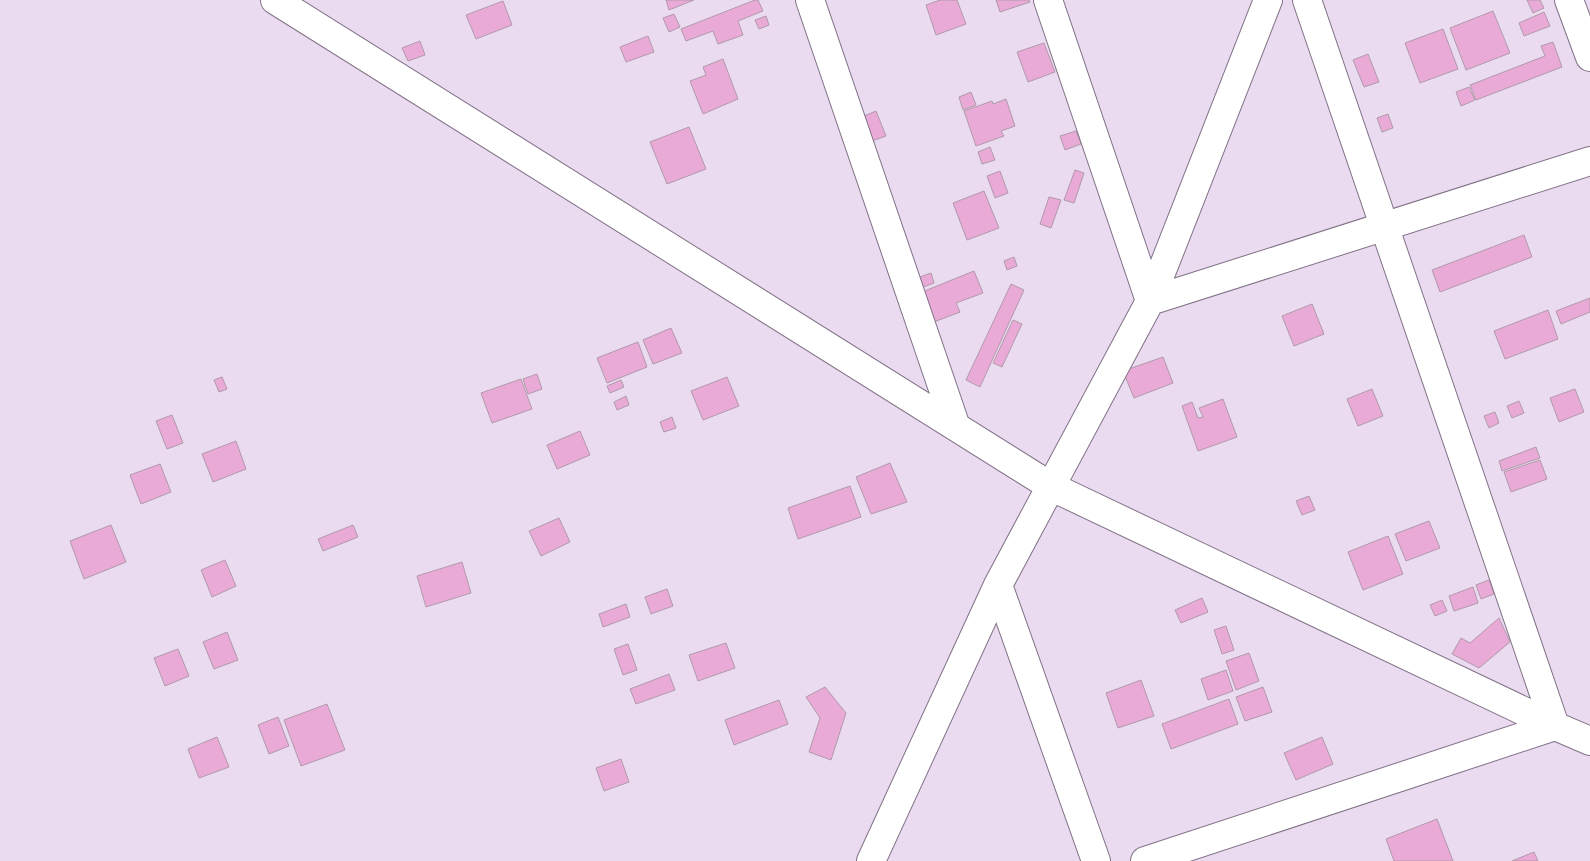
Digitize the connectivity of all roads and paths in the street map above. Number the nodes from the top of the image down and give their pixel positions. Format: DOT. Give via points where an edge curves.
graph roads {
  1 [pos="275,0"];
  2 [pos="810,0"];
  3 [pos="1048,0"];
  4 [pos="1268,0"];
  5 [pos="1307,0"];
  6 [pos="1569,0"];
  7 [pos="1590,57"];
  8 [pos="1590,161"];
  9 [pos="1385,227"];
  10 [pos="1150,301"];
  11 [pos="956,427"];
  12 [pos="1052,487"];
  13 [pos="998,586"];
  14 [pos="1555,726"];
  15 [pos="1590,741"];
  16 [pos="871,860"];
  17 [pos="1096,861"];
  18 [pos="1145,861"];
  1 -- 11 [label="street"];
  2 -- 11 [label="street"];
  3 -- 10 [label="street"];
  4 -- 10 [label="street"];
  5 -- 9 [label="street"];
  6 -- 7 [label="street"];
  8 -- 9 [label="street"];
  9 -- 10 [label="street"];
  9 -- 14 [label="street"];
  10 -- 12 [label="street"];
  11 -- 12 [label="street"];
  12 -- 13 [label="street"];
  12 -- 14 [label="street"];
  13 -- 16 [label="street"];
  13 -- 17 [label="street"];
  14 -- 15 [label="street"];
  14 -- 18 [label="street"];
}
